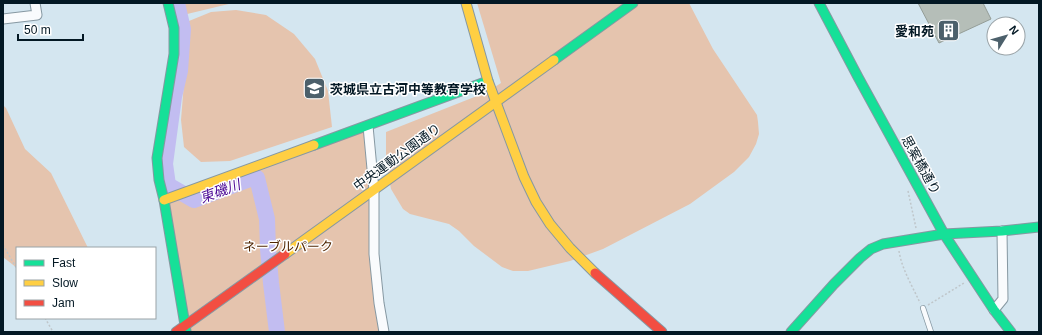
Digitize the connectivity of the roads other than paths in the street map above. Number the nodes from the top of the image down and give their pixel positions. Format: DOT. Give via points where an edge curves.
graph roads {
  1 [pos="35,3"];
  2 [pos="168,3"];
  3 [pos="466,3"];
  4 [pos="633,3"];
  5 [pos="819,3"];
  6 [pos="3,18"];
  7 [pos="488,81"];
  8 [pos="496,101"];
  9 [pos="368,126"];
  10 [pos="374,190"];
  11 [pos="164,200"];
  12 [pos="1039,227"];
  13 [pos="1002,231"];
  14 [pos="944,234"];
  15 [pos="923,308"];
  16 [pos="994,310"];
  17 [pos="1001,320"];
  18 [pos="186,329"];
  19 [pos="176,332"];
  20 [pos="384,332"];
  21 [pos="662,332"];
  22 [pos="791,332"];
  23 [pos="931,332"];
  24 [pos="1004,332"];
  25 [pos="1011,332"];
  1 -- 6 [label="street" via="37,15"];
  2 -- 11 [label="street" via="174,28 174,54 157,158"];
  3 -- 7 [label="street"];
  4 -- 8 [label="street, 中央運動公園通り"];
  5 -- 14 [label="street, 思案橋通り"];
  7 -- 8 [label="street"];
  7 -- 9 [label="street"];
  8 -- 10 [label="street, 中央運動公園通り"];
  8 -- 21 [label="street" via="524,177 550,224 596,274"];
  9 -- 10 [label="street"];
  9 -- 11 [label="street"];
  10 -- 18 [label="street, 中央運動公園通り"];
  10 -- 20 [label="street" via="374,254"];
  11 -- 18 [label="street"];
  12 -- 13 [label="street"];
  13 -- 14 [label="street"];
  13 -- 16 [label="street" via="1002,299"];
  14 -- 16 [label="street, 思案橋通り"];
  14 -- 22 [label="street" via="882,244 871,249 834,284"];
  15 -- 23 [label="lane"];
  16 -- 17 [label="street, 思案橋通り"];
  17 -- 24 [label="street"];
  17 -- 25 [label="street, 思案橋通り"];
  18 -- 19 [label="street, 中央運動公園通り"];
}
